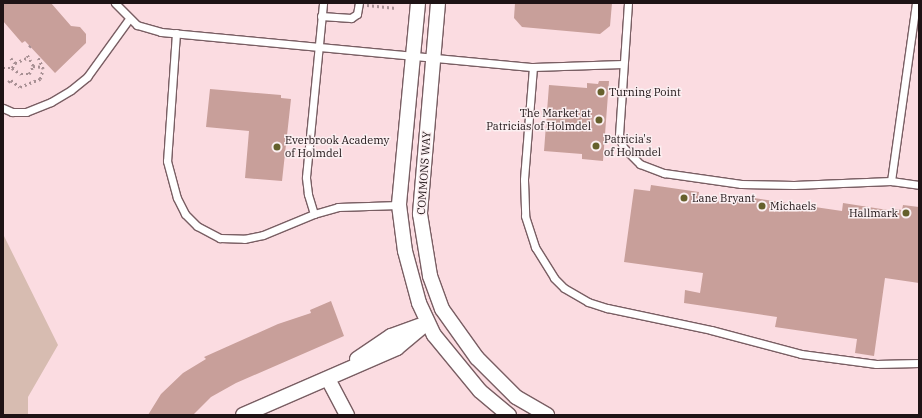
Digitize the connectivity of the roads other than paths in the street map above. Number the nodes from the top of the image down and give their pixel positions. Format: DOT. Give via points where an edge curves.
graph roads {
  1 [pos="115,3"];
  2 [pos="323,3"];
  3 [pos="418,3"];
  4 [pos="438,3"];
  5 [pos="628,3"];
  6 [pos="916,3"];
  7 [pos="362,4"];
  8 [pos="322,16"];
  9 [pos="129,19"];
  10 [pos="176,33"];
  11 [pos="319,47"];
  12 [pos="413,56"];
  13 [pos="433,58"];
  14 [pos="623,64"];
  15 [pos="532,67"];
  16 [pos="3,108"];
  17 [pos="891,181"];
  18 [pos="919,185"];
  19 [pos="399,205"];
  20 [pos="314,214"];
  21 [pos="444,312"];
  22 [pos="427,323"];
  23 [pos="919,363"];
  24 [pos="328,379"];
  25 [pos="243,415"];
  26 [pos="347,415"];
  27 [pos="509,415"];
  28 [pos="547,415"];
  1 -- 9 [label="lane"];
  2 -- 8 [label="lane"];
  3 -- 12 [label="street, COMMONS WAY"];
  4 -- 13 [label="street, COMMONS WAY"];
  5 -- 14 [label="lane"];
  6 -- 17 [label="lane"];
  7 -- 8 [label="lane" via="357,14 351,18"];
  8 -- 11 [label="lane"];
  9 -- 10 [label="lane" via="145,28"];
  9 -- 16 [label="lane" via="87,77 71,90 26,112 12,112"];
  10 -- 11 [label="lane"];
  10 -- 20 [label="lane" via="166,154 170,179 185,214 204,231 220,238 236,239 263,235"];
  11 -- 12 [label="lane"];
  11 -- 20 [label="lane" via="306,177"];
  12 -- 13 [label="lane"];
  12 -- 19 [label="street, COMMONS WAY"];
  13 -- 15 [label="lane"];
  13 -- 21 [label="street, COMMONS WAY" via="420,214 430,276"];
  14 -- 15 [label="lane"];
  14 -- 17 [label="lane" via="619,135 623,147 630,155 652,170 741,184 794,185"];
  15 -- 23 [label="lane" via="524,180 525,216 535,247 554,278 564,288 588,302 606,308 711,330 801,354 876,364"];
  17 -- 18 [label="lane"];
  19 -- 20 [label="lane" via="350,205"];
  19 -- 22 [label="street, COMMONS WAY" via="405,251"];
  21 -- 22 [label="street"];
  21 -- 28 [label="street, COMMONS WAY" via="494,378 516,397"];
  22 -- 24 [label="street" via="391,336"];
  22 -- 27 [label="street, COMMONS WAY" via="462,371 480,391"];
  24 -- 25 [label="street"];
  24 -- 26 [label="street"];
}
